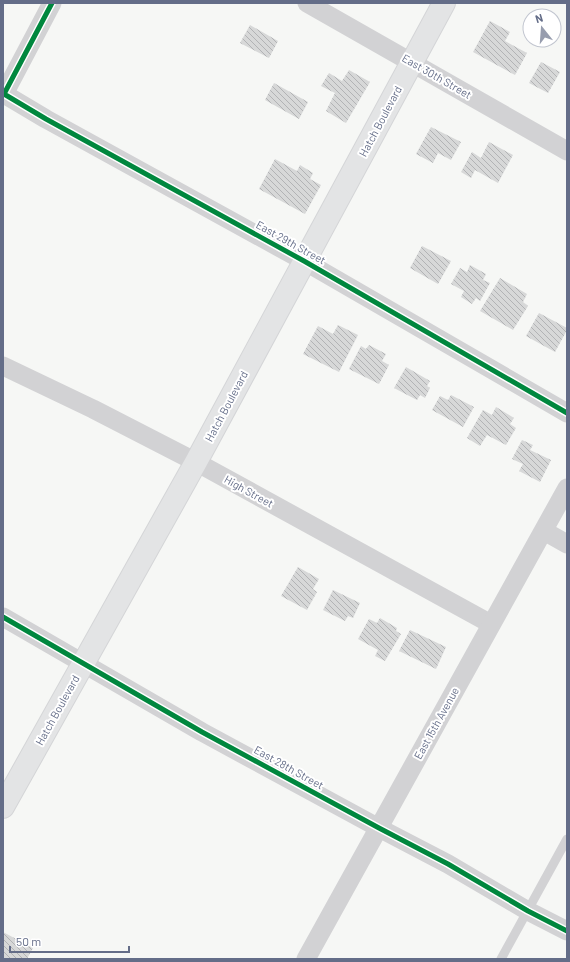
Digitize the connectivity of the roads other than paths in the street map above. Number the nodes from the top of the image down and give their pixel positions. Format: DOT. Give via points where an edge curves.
graph roads {
  1 [pos="52,3"];
  2 [pos="307,3"];
  3 [pos="444,3"];
  4 [pos="412,62"];
  5 [pos="4,94"];
  6 [pos="567,150"];
  7 [pos="304,260"];
  8 [pos="3,366"];
  9 [pos="567,413"];
  10 [pos="196,462"];
  11 [pos="567,488"];
  12 [pos="544,531"];
  13 [pos="567,544"];
  14 [pos="3,617"];
  15 [pos="491,624"];
  16 [pos="83,664"];
  17 [pos="3,807"];
  18 [pos="379,828"];
  19 [pos="567,839"];
  20 [pos="528,911"];
  21 [pos="567,931"];
  22 [pos="306,959"];
  23 [pos="501,959"];
  1 -- 5 [label="street"];
  2 -- 4 [label="street, East 30th Street"];
  3 -- 4 [label="main road, Hatch Boulevard"];
  4 -- 6 [label="street, East 30th Street"];
  4 -- 7 [label="main road, Hatch Boulevard"];
  5 -- 7 [label="street, East 29th Street"];
  7 -- 9 [label="street, East 29th Street"];
  7 -- 10 [label="main road, Hatch Boulevard"];
  8 -- 10 [label="street, High Street"];
  10 -- 15 [label="street, High Street"];
  10 -- 16 [label="main road, Hatch Boulevard"];
  11 -- 12 [label="street, East 15th Avenue"];
  12 -- 13 [label="street"];
  12 -- 15 [label="street, East 15th Avenue"];
  14 -- 16 [label="street, East 28th Street"];
  15 -- 18 [label="street, East 15th Avenue"];
  16 -- 17 [label="main road, Hatch Boulevard"];
  16 -- 18 [label="street, East 28th Street"];
  18 -- 20 [label="street, East 28th Street" via="448,864"];
  18 -- 22 [label="street, East 15th Avenue"];
  19 -- 20 [label="lane"];
  20 -- 21 [label="street, East 28th Street"];
  20 -- 23 [label="lane"];
}
